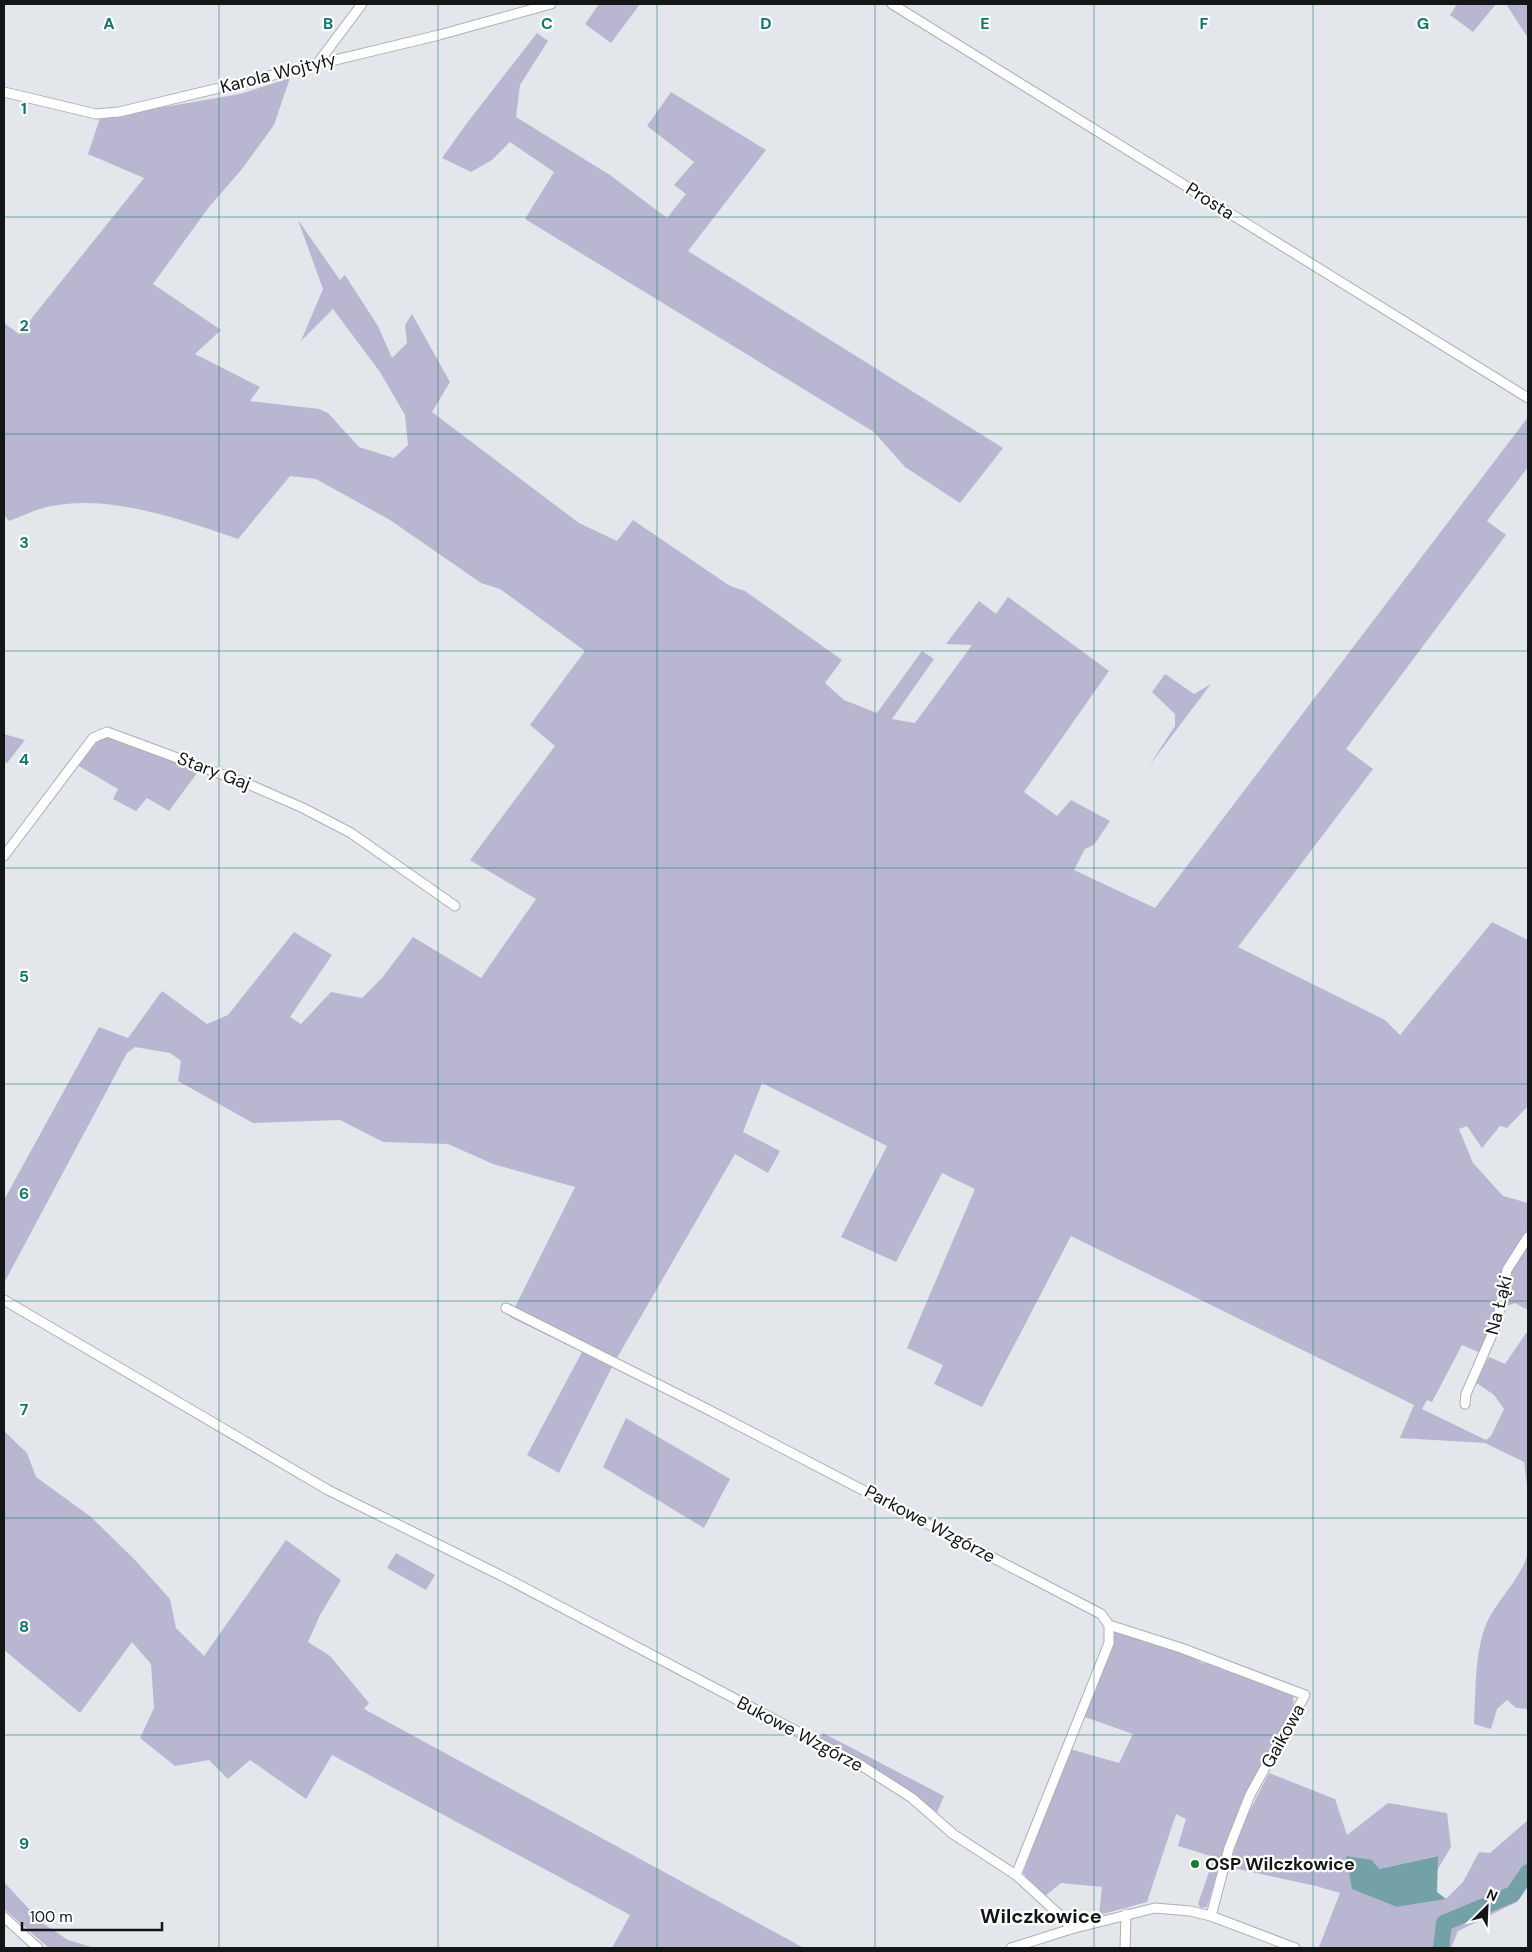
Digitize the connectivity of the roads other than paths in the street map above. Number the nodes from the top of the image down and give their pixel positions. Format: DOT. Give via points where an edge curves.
graph roads {
  1 [pos="362,4"];
  2 [pos="551,4"];
  3 [pos="892,4"];
  4 [pos="317,64"];
  5 [pos="4,92"];
  6 [pos="1528,398"];
  7 [pos="4,856"];
  8 [pos="455,906"];
  9 [pos="1528,1237"];
  10 [pos="4,1300"];
  11 [pos="506,1308"];
  12 [pos="1465,1404"];
  13 [pos="1109,1624"];
  14 [pos="1016,1875"];
  15 [pos="1126,1914"];
  16 [pos="1211,1916"];
  17 [pos="4,1917"];
  18 [pos="1071,1929"];
  19 [pos="38,1948"];
  20 [pos="1011,1948"];
  21 [pos="1125,1948"];
  22 [pos="1295,1948"];
  1 -- 4 [label="street"];
  2 -- 4 [label="street, Karola Wojtyły"];
  3 -- 6 [label="street, Prosta"];
  4 -- 5 [label="street, Karola Wojtyły" via="119,112 96,114"];
  7 -- 8 [label="street, Stary Gaj" via="93,738 107,732 303,808 351,833"];
  9 -- 12 [label="street, Na Łąki" via="1507,1270 1497,1324 1466,1394"];
  10 -- 14 [label="street, Bukowe Wzgórze" via="328,1490 502,1576 858,1764 912,1798 953,1834"];
  11 -- 13 [label="street, Parkowe Wzgórze" via="1084,1605 1101,1614"];
  13 -- 14 [label="street" via="1109,1643"];
  13 -- 16 [label="street, Gaikowa" via="1305,1695 1250,1795 1229,1848"];
  14 -- 18 [label="street, Bukowe Wzgórze"];
  15 -- 16 [label="street" via="1155,1908"];
  15 -- 18 [label="street"];
  15 -- 21 [label="street"];
  16 -- 22 [label="street"];
  17 -- 19 [label="street"];
  18 -- 20 [label="street"];
}
